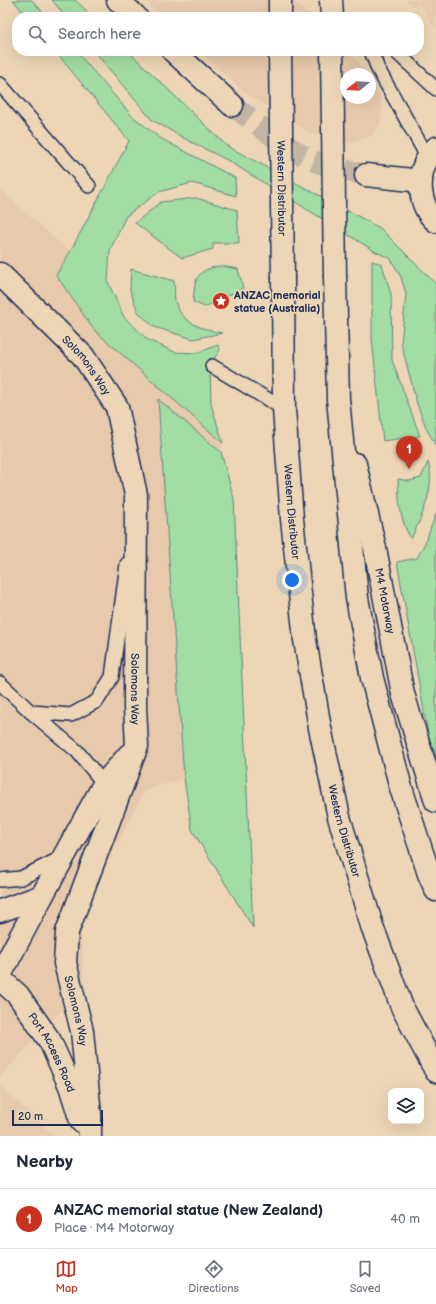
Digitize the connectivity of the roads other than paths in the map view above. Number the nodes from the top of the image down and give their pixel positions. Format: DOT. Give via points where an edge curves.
graph roads {
  1 [pos="118,0"];
  2 [pos="280,0"];
  3 [pos="331,0"];
  4 [pos="131,12"];
  5 [pos="280,12"];
  6 [pos="332,12"];
  7 [pos="178,56"];
  8 [pos="280,56"];
  9 [pos="332,56"];
  10 [pos="373,56"];
  11 [pos="400,56"];
  12 [pos="0,84"];
  13 [pos="436,89"];
  14 [pos="232,105"];
  15 [pos="432,153"];
  16 [pos="366,175"];
  17 [pos="421,181"];
  18 [pos="89,186"];
  19 [pos="436,221"];
  20 [pos="3,277"];
  21 [pos="212,366"];
  22 [pos="338,399"];
  23 [pos="284,409"];
  24 [pos="136,495"];
  25 [pos="0,683"];
  26 [pos="31,712"];
  27 [pos="137,746"];
  28 [pos="104,784"];
  29 [pos="436,801"];
  30 [pos="64,856"];
  31 [pos="0,880"];
  32 [pos="436,890"];
  33 [pos="42,896"];
  34 [pos="0,911"];
  35 [pos="0,975"];
  36 [pos="0,979"];
  37 [pos="436,1071"];
  38 [pos="84,1136"];
  39 [pos="90,1136"];
  1 -- 4 [label="main road"];
  2 -- 5 [label="main road"];
  3 -- 6 [label="main road, bridge"];
  7 -- 14 [label="main road"];
  8 -- 23 [label="main road, Western Distributor, bridge"];
  9 -- 22 [label="main road, bridge"];
  10 -- 15 [label="lane" via="378,69"];
  11 -- 13 [label="lane"];
  12 -- 18 [label="lane"];
  15 -- 17 [label="main road" via="423,167"];
  16 -- 17 [label="main road"];
  17 -- 19 [label="main road" via="421,194"];
  20 -- 24 [label="main road, Solomons Way" via="83,356 117,407"];
  21 -- 23 [label="lane"];
  22 -- 29 [label="main road, M4 Motorway" via="375,548 403,694"];
  22 -- 32 [label="main road" via="357,598 372,678 401,788"];
  23 -- 37 [label="main road, Western Distributor" via="305,640 339,817 372,926 402,1007"];
  24 -- 26 [label="lane" via="112,678 97,701 71,715"];
  24 -- 27 [label="main road, Solomons Way"];
  25 -- 26 [label="lane"];
  26 -- 28 [label="lane" via="77,751"];
  27 -- 28 [label="main road"];
  27 -- 39 [label="main road, Solomons Way" via="67,932 65,963 82,1031"];
  28 -- 30 [label="main road"];
  30 -- 31 [label="lane" via="21,878"];
  30 -- 33 [label="main road"];
  33 -- 34 [label="main road"];
  33 -- 35 [label="main road"];
  36 -- 38 [label="main road, Port Access Road" via="18,995 50,1041 70,1086"];
}
